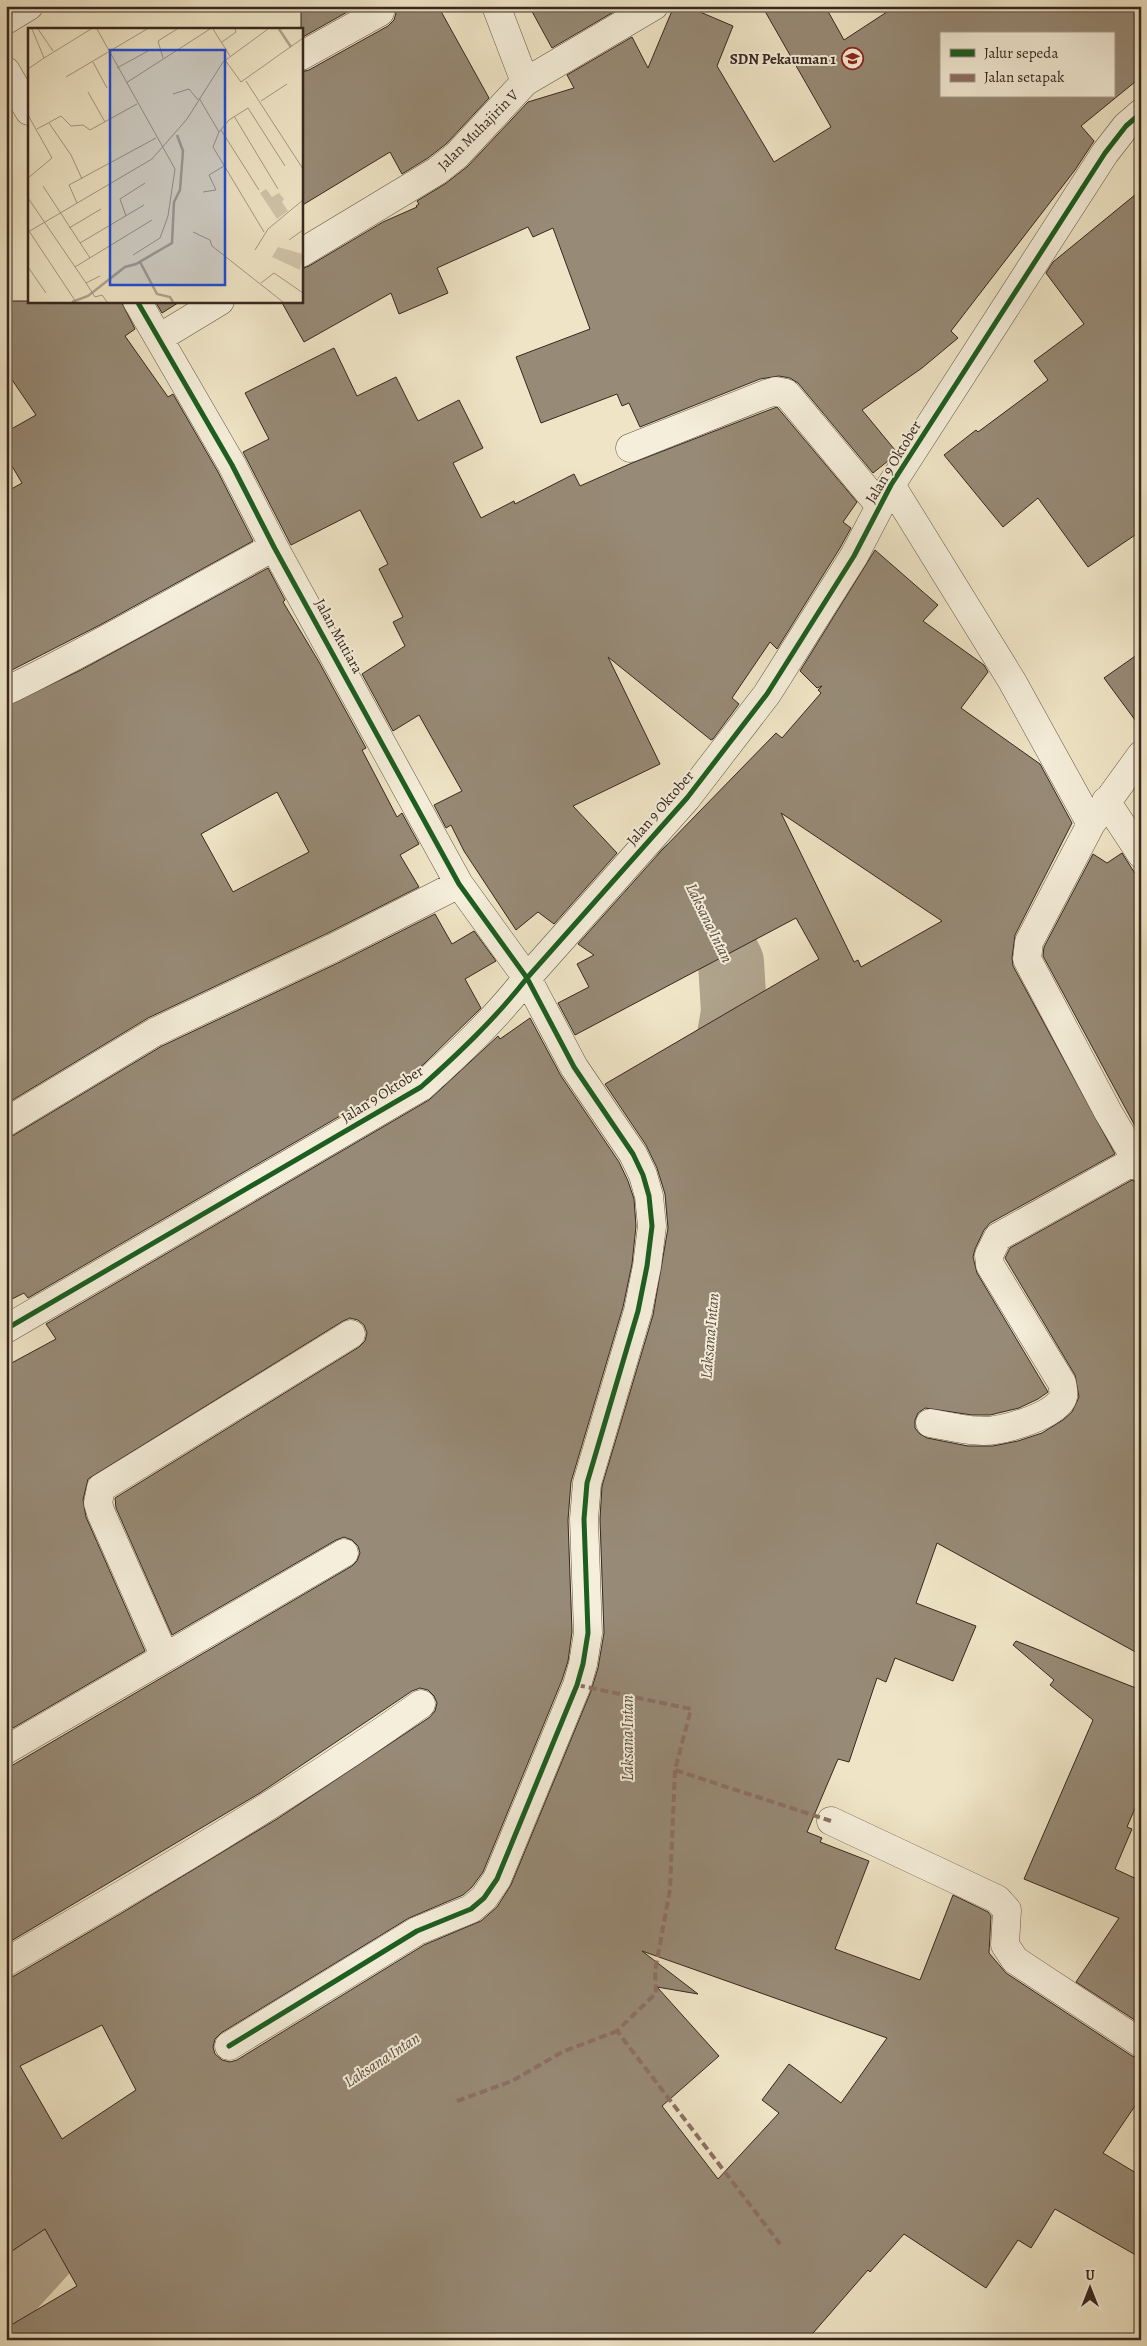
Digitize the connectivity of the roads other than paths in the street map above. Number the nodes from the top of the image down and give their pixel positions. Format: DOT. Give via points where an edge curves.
graph roads {
  1 [pos="29,6"];
  2 [pos="496,6"];
  3 [pos="654,6"];
  4 [pos="380,12"];
  5 [pos="6,20"];
  6 [pos="302,55"];
  7 [pos="6,71"];
  8 [pos="526,82"];
  9 [pos="28,109"];
  10 [pos="1141,113"];
  11 [pos="302,252"];
  12 [pos="139,302"];
  13 [pos="218,302"];
  14 [pos="159,338"];
  15 [pos="630,448"];
  16 [pos="885,496"];
  17 [pos="274,546"];
  18 [pos="6,692"];
  19 [pos="1141,755"];
  20 [pos="1106,801"];
  21 [pos="1091,824"];
  22 [pos="1141,854"];
  23 [pos="459,884"];
  24 [pos="527,978"];
  25 [pos="6,1122"];
  26 [pos="1138,1164"];
  27 [pos="6,1328"];
  28 [pos="351,1334"];
  29 [pos="930,1423"];
  30 [pos="344,1552"];
  31 [pos="165,1658"];
  32 [pos="421,1704"];
  33 [pos="6,1750"];
  34 [pos="831,1821"];
  35 [pos="6,1962"];
  36 [pos="1141,2044"];
  37 [pos="229,2046"];
  1 -- 5 [label="street"];
  2 -- 8 [label="street"];
  3 -- 8 [label="street, Jalan Muhajirin V"];
  4 -- 6 [label="street"];
  7 -- 9 [label="street"];
  8 -- 11 [label="street, Jalan Muhajirin V" via="457,155 437,171"];
  10 -- 16 [label="street, Jalan 9 Oktober" via="1105,153"];
  12 -- 14 [label="street, Jalan Mutiara"];
  13 -- 14 [label="street"];
  14 -- 17 [label="street, Jalan Mutiara"];
  15 -- 16 [label="street" via="766,394 786,392"];
  16 -- 21 [label="street" via="1012,681"];
  16 -- 24 [label="street, Jalan 9 Oktober" via="854,556 767,694 687,798"];
  17 -- 18 [label="street"];
  17 -- 23 [label="street, Jalan Mutiara"];
  19 -- 20 [label="street"];
  20 -- 21 [label="street"];
  20 -- 22 [label="street"];
  21 -- 26 [label="street" via="1030,942 1027,960"];
  23 -- 24 [label="street, Jalan Mutiara"];
  23 -- 25 [label="street" via="155,1032"];
  24 -- 27 [label="street, Jalan 9 Oktober" via="458,1055 421,1088"];
  24 -- 37 [label="street, Jalan Mutiara" via="574,1067 633,1154 649,1196 652,1226 638,1311 587,1483 584,1519 588,1633 583,1664 518,1832 498,1879 484,1898 471,1909 417,1931"];
  26 -- 29 [label="street" via="998,1237 989,1255 990,1265 1062,1383 1061,1401 1039,1416 997,1430 981,1431"];
  28 -- 31 [label="street" via="101,1488 98,1503 101,1512"];
  30 -- 31 [label="street"];
  31 -- 33 [label="street"];
  32 -- 35 [label="street" via="350,1754 168,1869"];
  34 -- 36 [label="street" via="997,1899 1007,1910 1005,1946 1015,1960"];
}
